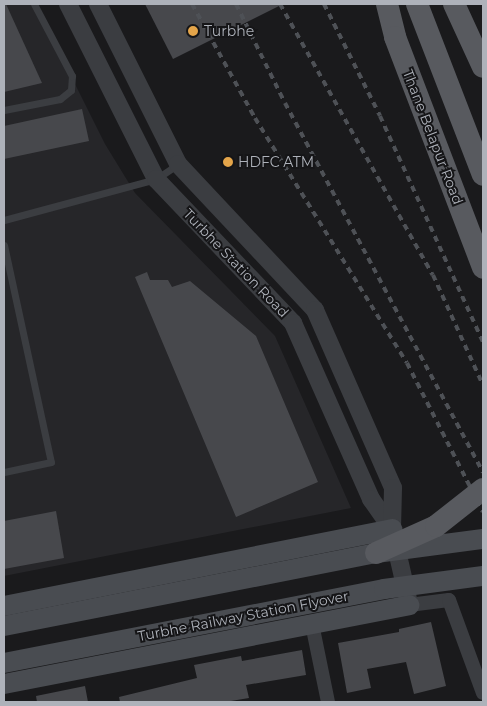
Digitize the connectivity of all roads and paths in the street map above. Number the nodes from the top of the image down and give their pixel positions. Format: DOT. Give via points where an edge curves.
graph roads {
  1 [pos="34,4"];
  2 [pos="68,4"];
  3 [pos="98,4"];
  4 [pos="387,4"];
  5 [pos="417,4"];
  6 [pos="454,4"];
  7 [pos="483,67"];
  8 [pos="4,110"];
  9 [pos="178,164"];
  10 [pos="483,175"];
  11 [pos="156,179"];
  12 [pos="4,220"];
  13 [pos="4,245"];
  14 [pos="483,268"];
  15 [pos="4,472"];
  16 [pos="483,489"];
  17 [pos="392,530"];
  18 [pos="483,539"];
  19 [pos="376,553"];
  20 [pos="483,576"];
  21 [pos="409,605"];
  22 [pos="4,606"];
  23 [pos="312,624"];
  24 [pos="4,626"];
  25 [pos="4,664"];
  26 [pos="4,684"];
  27 [pos="483,693"];
  28 [pos="328,702"];
  1 -- 8 [label="lane" via="72,76 71,90 60,99"];
  2 -- 11 [label="street, Turbhe Station Road"];
  3 -- 9 [label="street, Turbhe Station Road"];
  4 -- 14 [label="main road, Thane Belapur Road" via="395,37"];
  5 -- 10 [label="main road"];
  6 -- 7 [label="main road"];
  9 -- 11 [label="lane"];
  9 -- 17 [label="street, Turbhe Station Road" via="315,310 393,488"];
  11 -- 12 [label="lane"];
  11 -- 17 [label="street, Turbhe Station Road" via="293,323 371,498"];
  13 -- 15 [label="lane" via="52,462"];
  16 -- 19 [label="main road, bridge" via="436,526"];
  17 -- 21 [label="street, Turbhe Station Road"];
  17 -- 22 [label="main road"];
  18 -- 19 [label="main road, bridge"];
  19 -- 24 [label="main road, bridge"];
  20 -- 25 [label="main road, Turbhe Railway Station Flyover, bridge" via="384,589"];
  21 -- 23 [label="main road"];
  21 -- 27 [label="street" via="450,600"];
  23 -- 26 [label="main road"];
  23 -- 28 [label="street"];
}
